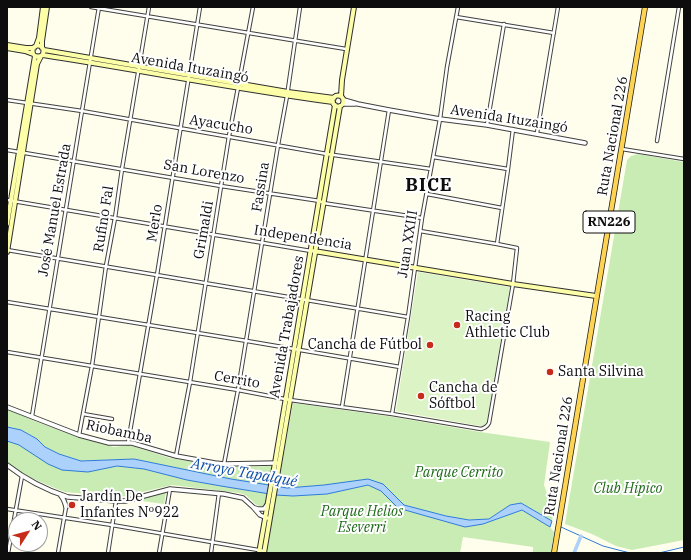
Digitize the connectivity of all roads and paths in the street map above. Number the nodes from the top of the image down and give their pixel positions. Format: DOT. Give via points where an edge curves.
graph roads {
  1 [pos="43,7"];
  2 [pos="47,7"];
  3 [pos="91,7"];
  4 [pos="149,7"];
  5 [pos="200,7"];
  6 [pos="253,7"];
  7 [pos="300,7"];
  8 [pos="354,7"];
  9 [pos="458,7"];
  10 [pos="558,7"];
  11 [pos="645,7"];
  12 [pos="679,7"];
  13 [pos="99,8"];
  14 [pos="148,16"];
  15 [pos="456,17"];
  16 [pos="504,24"];
  17 [pos="197,25"];
  18 [pos="249,33"];
  19 [pos="554,33"];
  20 [pos="295,41"];
  21 [pos="7,45"];
  22 [pos="35,47"];
  23 [pos="7,48"];
  24 [pos="43,49"];
  25 [pos="346,49"];
  26 [pos="34,55"];
  27 [pos="42,56"];
  28 [pos="90,60"];
  29 [pos="139,68"];
  30 [pos="189,77"];
  31 [pos="239,85"];
  32 [pos="288,94"];
  33 [pos="7,100"];
  34 [pos="338,101"];
  35 [pos="30,103"];
  36 [pos="390,110"];
  37 [pos="82,111"];
  38 [pos="440,119"];
  39 [pos="131,120"];
  40 [pos="487,125"];
  41 [pos="180,128"];
  42 [pos="513,129"];
  43 [pos="537,133"];
  44 [pos="229,136"];
  45 [pos="657,141"];
  46 [pos="585,143"];
  47 [pos="278,145"];
  48 [pos="622,149"];
  49 [pos="7,150"];
  50 [pos="21,152"];
  51 [pos="329,154"];
  52 [pos="433,157"];
  53 [pos="684,159"];
  54 [pos="74,161"];
  55 [pos="380,162"];
  56 [pos="122,169"];
  57 [pos="431,169"];
  58 [pos="508,169"];
  59 [pos="172,177"];
  60 [pos="222,186"];
  61 [pos="271,193"];
  62 [pos="427,194"];
  63 [pos="11,201"];
  64 [pos="322,202"];
  65 [pos="502,208"];
  66 [pos="65,210"];
  67 [pos="374,210"];
  68 [pos="115,218"];
  69 [pos="422,218"];
  70 [pos="7,224"];
  71 [pos="164,226"];
  72 [pos="420,231"];
  73 [pos="213,235"];
  74 [pos="263,242"];
  75 [pos="497,244"];
  76 [pos="7,251"];
  77 [pos="313,251"];
  78 [pos="57,258"];
  79 [pos="366,260"];
  80 [pos="106,266"];
  81 [pos="414,268"];
  82 [pos="157,275"];
  83 [pos="205,283"];
  84 [pos="513,284"];
  85 [pos="254,292"];
  86 [pos="596,296"];
  87 [pos="305,300"];
  88 [pos="7,302"];
  89 [pos="49,309"];
  90 [pos="358,309"];
  91 [pos="99,317"];
  92 [pos="408,317"];
  93 [pos="148,325"];
  94 [pos="197,333"];
  95 [pos="246,341"];
  96 [pos="297,349"];
  97 [pos="7,352"];
  98 [pos="41,358"];
  99 [pos="350,358"];
  100 [pos="92,366"];
  101 [pos="400,367"];
  102 [pos="140,374"];
  103 [pos="190,382"];
  104 [pos="238,390"];
  105 [pos="288,399"];
  106 [pos="7,406"];
  107 [pos="342,407"];
  108 [pos="83,414"];
  109 [pos="392,414"];
  110 [pos="32,416"];
  111 [pos="112,419"];
  112 [pos="79,435"];
  113 [pos="128,443"];
  114 [pos="176,456"];
  115 [pos="277,463"];
  116 [pos="224,464"];
  117 [pos="7,465"];
  118 [pos="276,473"];
  119 [pos="22,476"];
  120 [pos="170,489"];
  121 [pos="219,493"];
  122 [pos="60,495"];
  123 [pos="74,498"];
  124 [pos="116,501"];
  125 [pos="267,503"];
  126 [pos="66,507"];
  127 [pos="253,507"];
  128 [pos="7,509"];
  129 [pos="15,510"];
  130 [pos="64,517"];
  131 [pos="265,518"];
  132 [pos="270,519"];
  133 [pos="112,525"];
  134 [pos="162,534"];
  135 [pos="212,543"];
  136 [pos="262,552"];
  137 [pos="8,553"];
  138 [pos="58,553"];
  139 [pos="108,553"];
  140 [pos="159,553"];
  141 [pos="211,553"];
  142 [pos="554,553"];
  1 -- 22 [label="main road" via="39,38"];
  2 -- 24 [label="main road"];
  3 -- 13 [label="street"];
  4 -- 14 [label="street, Rufino Fal"];
  5 -- 17 [label="street, Merlo"];
  6 -- 18 [label="street, Grimaldi"];
  7 -- 20 [label="street, Fassina"];
  8 -- 25 [label="main road, Avenida Trabajadores"];
  9 -- 15 [label="street, Juan XXIII"];
  10 -- 19 [label="street"];
  11 -- 48 [label="highway, Ruta Nacional 226 / RN226"];
  12 -- 45 [label="street"];
  13 -- 14 [label="street"];
  13 -- 28 [label="street, José Manuel Estrada"];
  14 -- 17 [label="street"];
  14 -- 29 [label="street, Rufino Fal"];
  15 -- 16 [label="street"];
  15 -- 38 [label="street, Juan XXIII"];
  16 -- 19 [label="street"];
  16 -- 40 [label="street"];
  17 -- 18 [label="street"];
  17 -- 30 [label="street, Merlo"];
  18 -- 20 [label="street"];
  18 -- 31 [label="street, Grimaldi"];
  19 -- 43 [label="street"];
  20 -- 25 [label="street"];
  20 -- 32 [label="street, Fassina"];
  21 -- 22 [label="main road"];
  22 -- 24 [label="main road"];
  22 -- 26 [label="main road"];
  23 -- 26 [label="main road"];
  24 -- 27 [label="main road"];
  24 -- 28 [label="main road, Avenida Ituzaingó"];
  25 -- 34 [label="main road, Avenida Trabajadores"];
  26 -- 27 [label="main road"];
  26 -- 35 [label="main road"];
  27 -- 28 [label="main road, Avenida Ituzaingó"];
  27 -- 35 [label="main road" via="37,64"];
  28 -- 29 [label="main road, Avenida Ituzaingó"];
  28 -- 37 [label="street, José Manuel Estrada"];
  29 -- 30 [label="main road, Avenida Ituzaingó"];
  29 -- 39 [label="street, Rufino Fal"];
  30 -- 31 [label="main road, Avenida Ituzaingó"];
  30 -- 41 [label="street, Merlo"];
  31 -- 32 [label="main road, Avenida Ituzaingó"];
  31 -- 44 [label="street, Grimaldi"];
  32 -- 34 [label="main road, Avenida Ituzaingó"];
  32 -- 47 [label="street, Fassina"];
  33 -- 35 [label="street, Ayacucho"];
  34 -- 36 [label="street, Avenida Ituzaingó"];
  34 -- 51 [label="main road, Avenida Trabajadores"];
  35 -- 37 [label="street, Ayacucho"];
  35 -- 50 [label="main road"];
  36 -- 38 [label="street, Avenida Ituzaingó"];
  36 -- 55 [label="street"];
  37 -- 39 [label="street, Ayacucho"];
  37 -- 54 [label="street, José Manuel Estrada"];
  38 -- 40 [label="street, Avenida Ituzaingó"];
  38 -- 52 [label="street, Juan XXIII"];
  39 -- 41 [label="street, Ayacucho"];
  39 -- 56 [label="street, Rufino Fal"];
  40 -- 42 [label="street, Avenida Ituzaingó"];
  41 -- 44 [label="street, Ayacucho"];
  41 -- 59 [label="street, Merlo"];
  42 -- 43 [label="street, Avenida Ituzaingó"];
  42 -- 58 [label="street"];
  43 -- 46 [label="street, Avenida Ituzaingó"];
  44 -- 47 [label="street, Ayacucho"];
  44 -- 60 [label="street, Grimaldi"];
  47 -- 51 [label="street, Ayacucho"];
  47 -- 61 [label="street, Fassina"];
  48 -- 53 [label="street"];
  48 -- 86 [label="highway, Ruta Nacional 226 / RN226"];
  49 -- 50 [label="street, San Lorenzo"];
  50 -- 54 [label="street, San Lorenzo"];
  50 -- 63 [label="main road"];
  51 -- 55 [label="street, Ayacucho"];
  51 -- 64 [label="main road, Avenida Trabajadores"];
  52 -- 57 [label="street, Juan XXIII"];
  52 -- 58 [label="street"];
  54 -- 56 [label="street, San Lorenzo"];
  54 -- 66 [label="street, José Manuel Estrada"];
  55 -- 57 [label="street, Ayacucho"];
  55 -- 67 [label="street"];
  56 -- 59 [label="street, San Lorenzo"];
  56 -- 68 [label="street, Rufino Fal"];
  57 -- 62 [label="street, Juan XXIII"];
  58 -- 65 [label="street"];
  59 -- 60 [label="street, San Lorenzo"];
  59 -- 71 [label="street, Merlo"];
  60 -- 61 [label="street, San Lorenzo"];
  60 -- 73 [label="street, Grimaldi"];
  61 -- 64 [label="street, San Lorenzo"];
  61 -- 74 [label="street, Fassina"];
  62 -- 65 [label="street"];
  62 -- 69 [label="street, Juan XXIII"];
  63 -- 66 [label="street, Independencia"];
  63 -- 70 [label="main road"];
  63 -- 76 [label="main road"];
  64 -- 67 [label="street, San Lorenzo"];
  64 -- 77 [label="main road, Avenida Trabajadores"];
  65 -- 75 [label="street"];
  66 -- 68 [label="street, Independencia"];
  66 -- 78 [label="street, José Manuel Estrada"];
  67 -- 69 [label="street, San Lorenzo"];
  67 -- 79 [label="street"];
  68 -- 71 [label="street, Independencia"];
  68 -- 80 [label="street, Rufino Fal"];
  69 -- 72 [label="street, Juan XXIII"];
  71 -- 73 [label="street, Independencia"];
  71 -- 82 [label="street, Merlo"];
  72 -- 75 [label="street"];
  72 -- 81 [label="street, Juan XXIII"];
  73 -- 74 [label="street, Independencia"];
  73 -- 83 [label="street, Grimaldi"];
  74 -- 77 [label="street, Independencia"];
  74 -- 85 [label="street, Fassina"];
  75 -- 84 [label="street" via="517,248"];
  76 -- 78 [label="street"];
  77 -- 79 [label="main road, Independencia"];
  77 -- 87 [label="main road, Avenida Trabajadores"];
  78 -- 80 [label="street"];
  78 -- 89 [label="street, José Manuel Estrada"];
  79 -- 81 [label="main road, Independencia"];
  79 -- 90 [label="street"];
  80 -- 82 [label="street"];
  80 -- 91 [label="street, Rufino Fal"];
  81 -- 84 [label="main road, Independencia"];
  81 -- 92 [label="street, Juan XXIII"];
  82 -- 83 [label="street"];
  82 -- 93 [label="street, Merlo"];
  83 -- 85 [label="street"];
  83 -- 94 [label="street, Grimaldi"];
  84 -- 86 [label="main road, Independencia"];
  84 -- 109 [label="street, Cerrito" via="489,423 486,427 481,429"];
  85 -- 87 [label="street"];
  85 -- 95 [label="street, Fassina"];
  86 -- 142 [label="highway, Ruta Nacional 226 / RN226"];
  87 -- 90 [label="street"];
  87 -- 96 [label="main road, Avenida Trabajadores"];
  88 -- 89 [label="street"];
  89 -- 91 [label="street"];
  89 -- 98 [label="street, José Manuel Estrada"];
  90 -- 92 [label="street"];
  90 -- 99 [label="street"];
  91 -- 93 [label="street"];
  91 -- 100 [label="street, Rufino Fal"];
  92 -- 101 [label="street, Juan XXIII"];
  93 -- 94 [label="street"];
  93 -- 102 [label="street, Merlo"];
  94 -- 95 [label="street"];
  94 -- 103 [label="street, Grimaldi"];
  95 -- 96 [label="street"];
  95 -- 104 [label="street, Fassina"];
  96 -- 99 [label="street"];
  96 -- 105 [label="main road, Avenida Trabajadores"];
  97 -- 98 [label="street, Cerrito"];
  98 -- 100 [label="street, Cerrito"];
  98 -- 110 [label="street, José Manuel Estrada"];
  99 -- 101 [label="street"];
  99 -- 107 [label="street"];
  100 -- 102 [label="street, Cerrito"];
  100 -- 108 [label="street, Rufino Fal"];
  101 -- 109 [label="street, Juan XXIII"];
  102 -- 103 [label="street, Cerrito"];
  102 -- 113 [label="street, Merlo"];
  103 -- 104 [label="street, Cerrito"];
  103 -- 114 [label="street, Grimaldi"];
  104 -- 105 [label="street, Cerrito"];
  104 -- 116 [label="street, Fassina"];
  105 -- 107 [label="street, Cerrito"];
  105 -- 115 [label="main road, Avenida Trabajadores"];
  106 -- 110 [label="street, Riobamba"];
  107 -- 109 [label="street, Cerrito"];
  108 -- 111 [label="street"];
  108 -- 112 [label="street, Rufino Fal"];
  110 -- 112 [label="street, Riobamba"];
  112 -- 113 [label="street, Riobamba" via="109,443"];
  113 -- 114 [label="street, Riobamba"];
  114 -- 116 [label="street, Riobamba"];
  115 -- 116 [label="street, Riobamba"];
  115 -- 118 [label="main road, Avenida Trabajadores"];
  117 -- 119 [label="street"];
  118 -- 125 [label="main road, Avenida Trabajadores"];
  118 -- 132 [label="main road, Avenida Trabajadores"];
  119 -- 122 [label="street"];
  119 -- 129 [label="street"];
  120 -- 121 [label="street"];
  120 -- 124 [label="street"];
  120 -- 134 [label="street"];
  121 -- 127 [label="street" via="243,498"];
  121 -- 135 [label="street"];
  122 -- 123 [label="street"];
  122 -- 126 [label="street"];
  123 -- 124 [label="street"];
  123 -- 126 [label="street"];
  124 -- 133 [label="street"];
  125 -- 127 [label="street" via="264,509"];
  125 -- 131 [label="main road, Avenida Trabajadores"];
  126 -- 130 [label="street"];
  127 -- 131 [label="street"];
  128 -- 129 [label="street"];
  129 -- 130 [label="street"];
  129 -- 137 [label="street"];
  130 -- 133 [label="street"];
  130 -- 138 [label="street"];
  131 -- 132 [label="street"];
  131 -- 136 [label="main road, Avenida Trabajadores"];
  132 -- 136 [label="main road, Avenida Trabajadores"];
  133 -- 134 [label="street"];
  133 -- 139 [label="street"];
  134 -- 135 [label="street"];
  134 -- 140 [label="street"];
  135 -- 136 [label="street"];
  135 -- 141 [label="street"];
}
